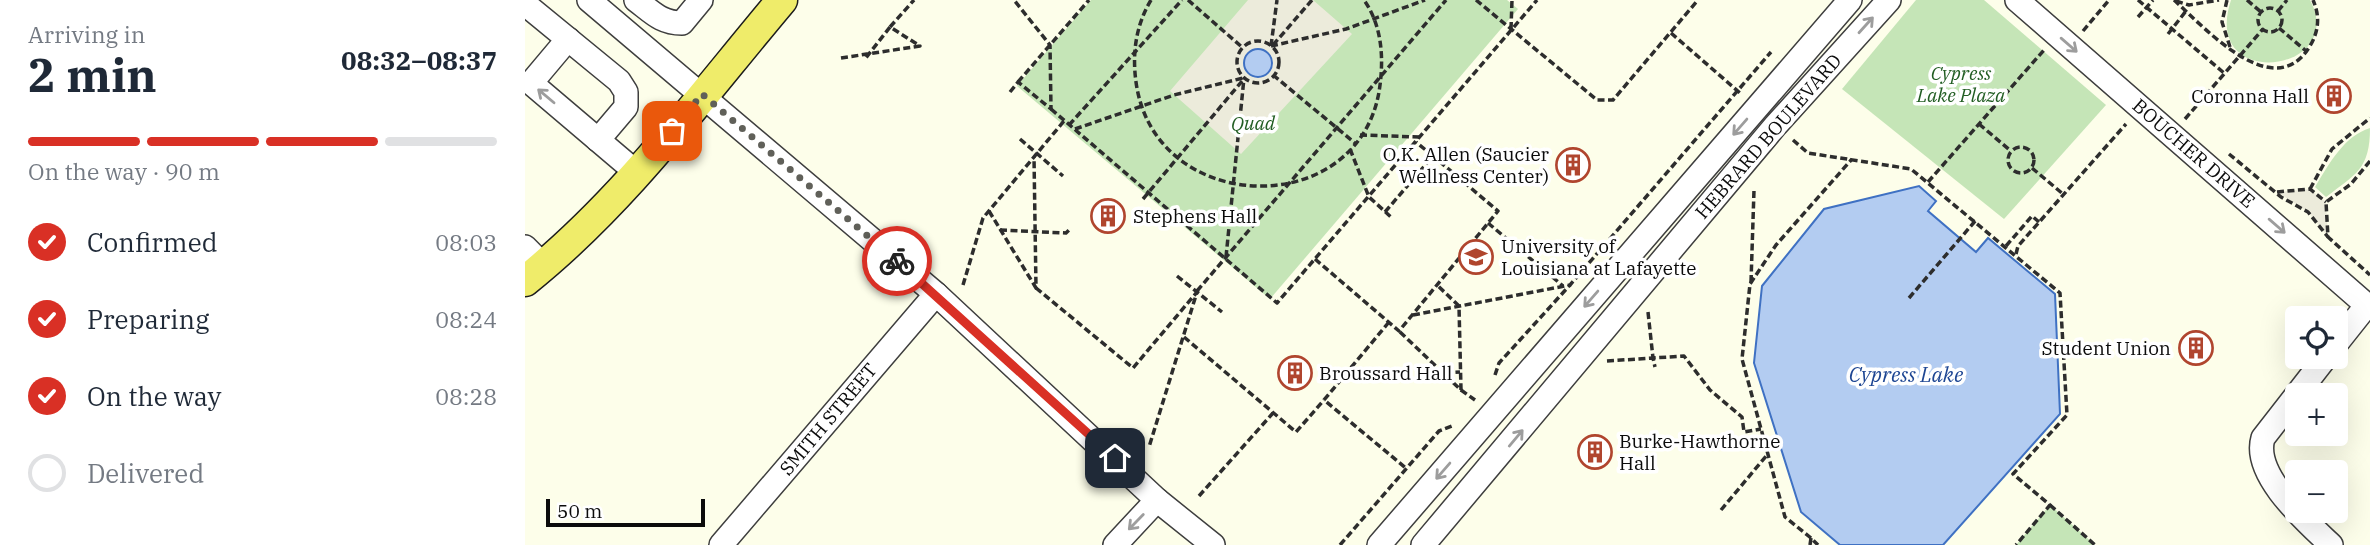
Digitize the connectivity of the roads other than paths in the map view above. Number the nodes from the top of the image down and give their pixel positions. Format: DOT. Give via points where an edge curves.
graph roads {
  1 [pos="590,0"];
  2 [pos="636,0"];
  3 [pos="701,0"];
  4 [pos="1850,0"];
  5 [pos="1889,0"];
  6 [pos="2017,0"];
  7 [pos="779,1"];
  8 [pos="525,4"];
  9 [pos="568,39"];
  10 [pos="702,94"];
  11 [pos="598,140"];
  12 [pos="637,173"];
  13 [pos="1630,254"];
  14 [pos="531,265"];
  15 [pos="1649,273"];
  16 [pos="936,295"];
  17 [pos="2368,307"];
  18 [pos="2348,330"];
  19 [pos="2317,369"];
  20 [pos="1157,500"];
  21 [pos="1414,504"];
  22 [pos="1438,527"];
  23 [pos="721,545"];
  24 [pos="1115,545"];
  25 [pos="1213,545"];
  26 [pos="1379,545"];
  27 [pos="1423,545"];
  28 [pos="2331,545"];
  1 -- 10 [label="street"];
  2 -- 3 [label="street" via="672,23 682,23"];
  4 -- 13 [label="street, HEBRARD BOULEVARD, one-way"];
  15 -- 5 [label="street, HEBRARD BOULEVARD, one-way"];
  6 -- 17 [label="street, BOUCHER DRIVE, one-way"];
  7 -- 10 [label="main road"];
  8 -- 9 [label="street"];
  9 -- 11 [label="street" via="626,92 626,107"];
  11 -- 9 [label="street, one-way" via="531,83"];
  10 -- 12 [label="main road"];
  10 -- 16 [label="street"];
  11 -- 12 [label="street"];
  12 -- 14 [label="main road"];
  13 -- 15 [label="street"];
  13 -- 21 [label="street, HEBRARD BOULEVARD, one-way"];
  22 -- 15 [label="street, HEBRARD BOULEVARD, one-way"];
  16 -- 20 [label="street"];
  16 -- 23 [label="street, SMITH STREET"];
  17 -- 18 [label="street"];
  19 -- 28 [label="street" via="2263,438 2260,449 2274,483"];
  20 -- 24 [label="street, one-way"];
  20 -- 25 [label="street"];
  21 -- 22 [label="street"];
  21 -- 26 [label="street, HEBRARD BOULEVARD"];
  22 -- 27 [label="street, HEBRARD BOULEVARD"];
}
